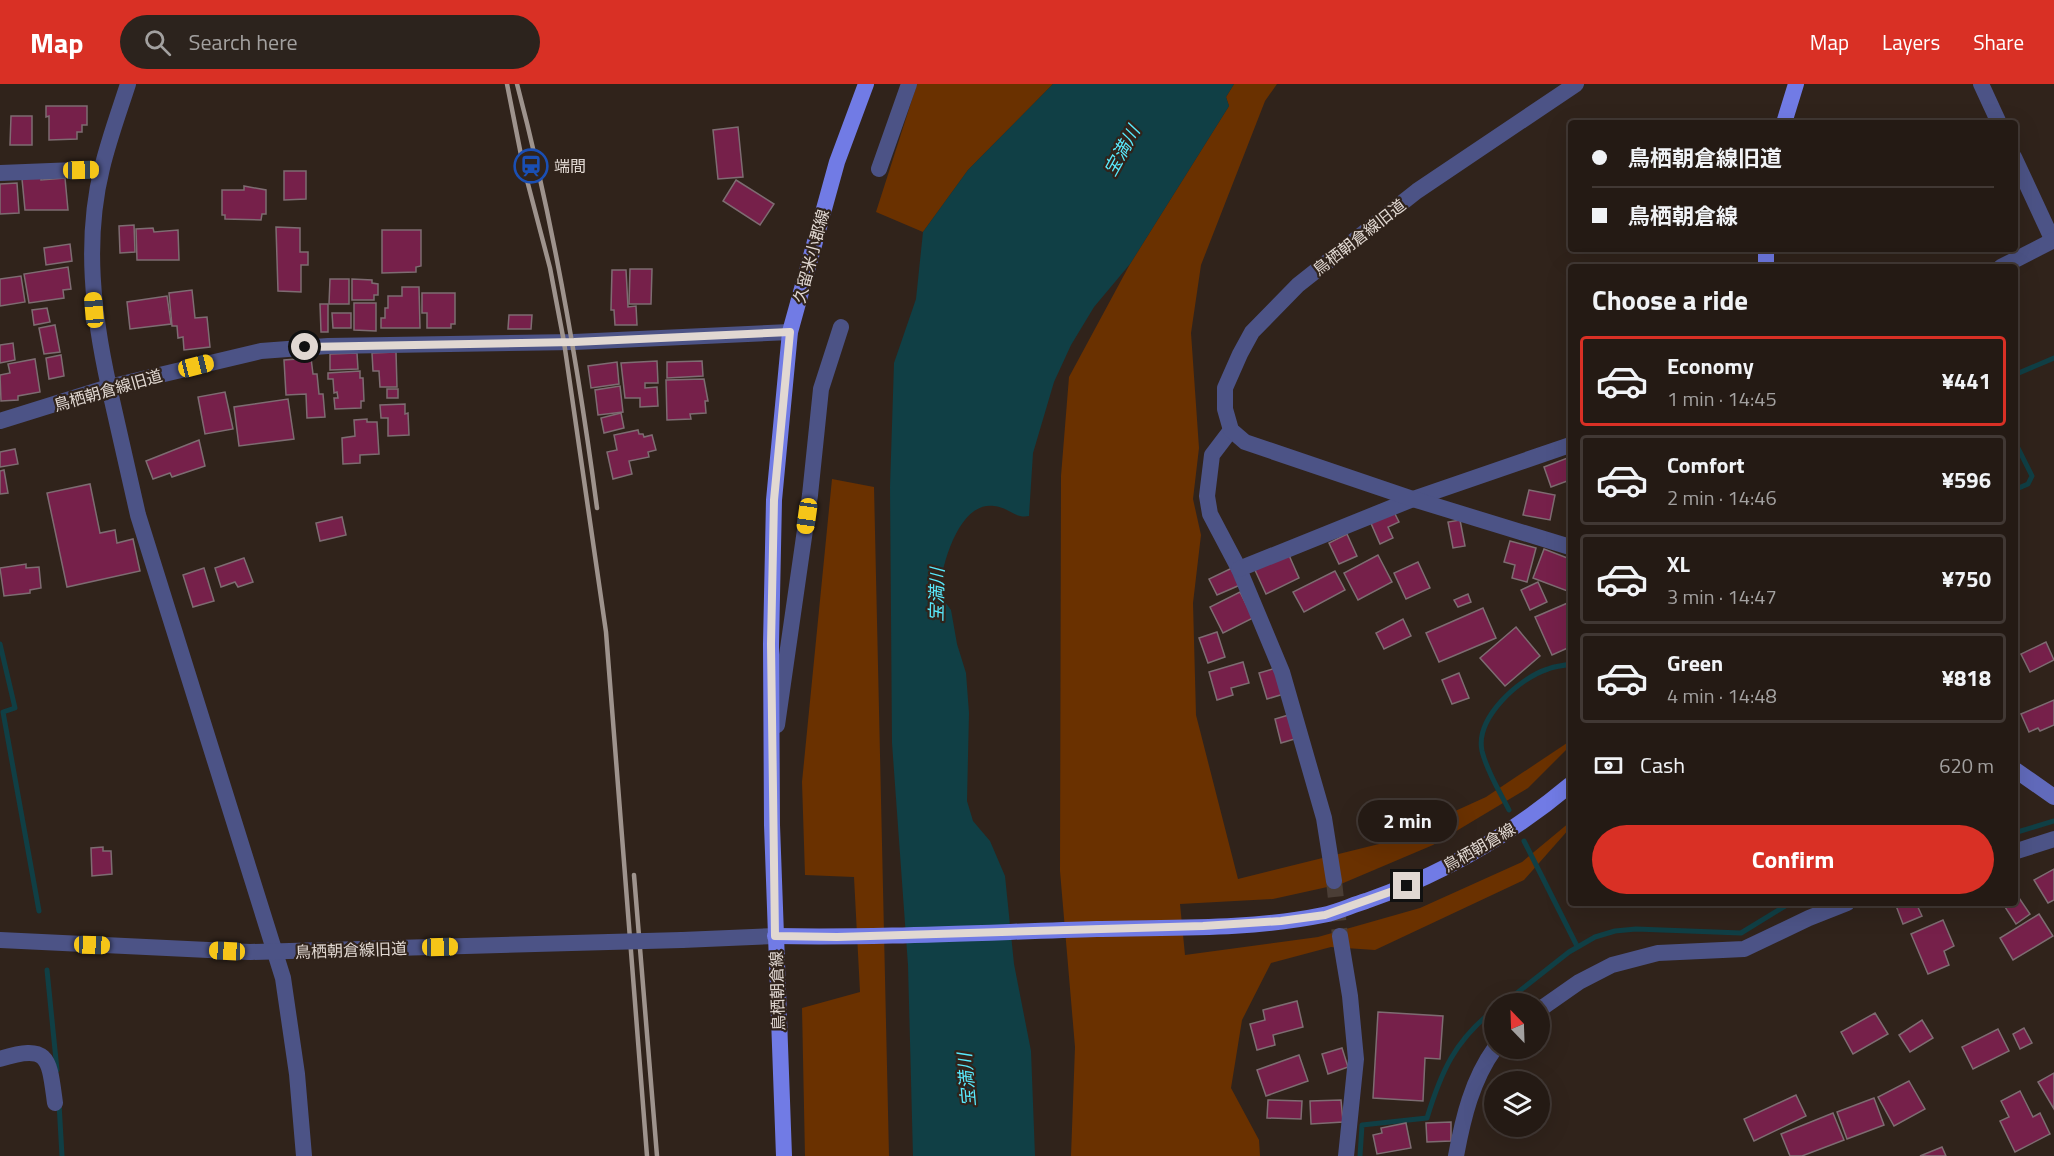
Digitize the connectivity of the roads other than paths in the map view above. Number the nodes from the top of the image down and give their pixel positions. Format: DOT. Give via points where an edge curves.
graph roads {
  1 [pos="128,84"];
  2 [pos="909,84"];
  3 [pos="1576,84"];
  4 [pos="1796,84"];
  5 [pos="1981,84"];
  6 [pos="863,85"];
  7 [pos="1785,120"];
  8 [pos="1998,120"];
  9 [pos="2018,166"];
  10 [pos="101,169"];
  11 [pos="879,169"];
  12 [pos="0,173"];
  13 [pos="2053,240"];
  14 [pos="2007,264"];
  15 [pos="841,327"];
  16 [pos="790,332"];
  17 [pos="109,387"];
  18 [pos="0,421"];
  19 [pos="1232,430"];
  20 [pos="1568,446"];
  21 [pos="1413,499"];
  22 [pos="1568,546"];
  23 [pos="1239,569"];
  24 [pos="771,762"];
  25 [pos="2018,772"];
  26 [pos="1568,788"];
  27 [pos="2054,797"];
  28 [pos="2054,839"];
  29 [pos="2018,851"];
  30 [pos="1334,881"];
  31 [pos="1839,906"];
  32 [pos="775,936"];
  33 [pos="1340,936"];
  34 [pos="0,940"];
  35 [pos="1550,1002"];
  36 [pos="0,1059"];
  37 [pos="1487,1059"];
  38 [pos="55,1103"];
  39 [pos="304,1156"];
  40 [pos="784,1156"];
  41 [pos="1346,1156"];
  42 [pos="1456,1156"];
  1 -- 10 [label="street"];
  2 -- 11 [label="street"];
  3 -- 19 [label="street, 鳥栖朝倉線旧道" via="1418,191 1298,285 1252,332 1240,354 1226,388 1225,409"];
  4 -- 7 [label="main road"];
  5 -- 8 [label="street"];
  6 -- 16 [label="main road, 久留米小郡線" via="837,162"];
  9 -- 13 [label="street"];
  10 -- 12 [label="street"];
  10 -- 17 [label="street" via="93,228 92,291"];
  13 -- 14 [label="street"];
  15 -- 24 [label="street" via="821,389 810,495"];
  16 -- 17 [label="street, 鳥栖朝倉線旧道" via="272,350"];
  16 -- 24 [label="main road, 久留米小郡線" via="774,500"];
  17 -- 18 [label="street, 鳥栖朝倉線旧道"];
  17 -- 39 [label="street" via="138,515 283,978"];
  19 -- 21 [label="street" via="1245,442"];
  19 -- 23 [label="street" via="1212,455 1207,496 1210,514"];
  20 -- 21 [label="street"];
  21 -- 22 [label="street"];
  21 -- 23 [label="street"];
  23 -- 30 [label="street" via="1282,672 1301,733 1324,818"];
  24 -- 32 [label="main road, 久留米小郡線"];
  25 -- 27 [label="main road"];
  26 -- 32 [label="main road, 鳥栖朝倉線" via="1477,851 1407,886 1325,915 1186,926"];
  28 -- 29 [label="street"];
  31 -- 35 [label="street" via="1744,949 1658,953 1612,965"];
  32 -- 34 [label="street, 鳥栖朝倉線旧道, bridge" via="250,952"];
  32 -- 40 [label="main road, 鳥栖朝倉線"];
  33 -- 41 [label="street" via="1356,1059"];
  36 -- 38 [label="street" via="29,1052 46,1059"];
  37 -- 42 [label="street" via="1470,1098"];
}
